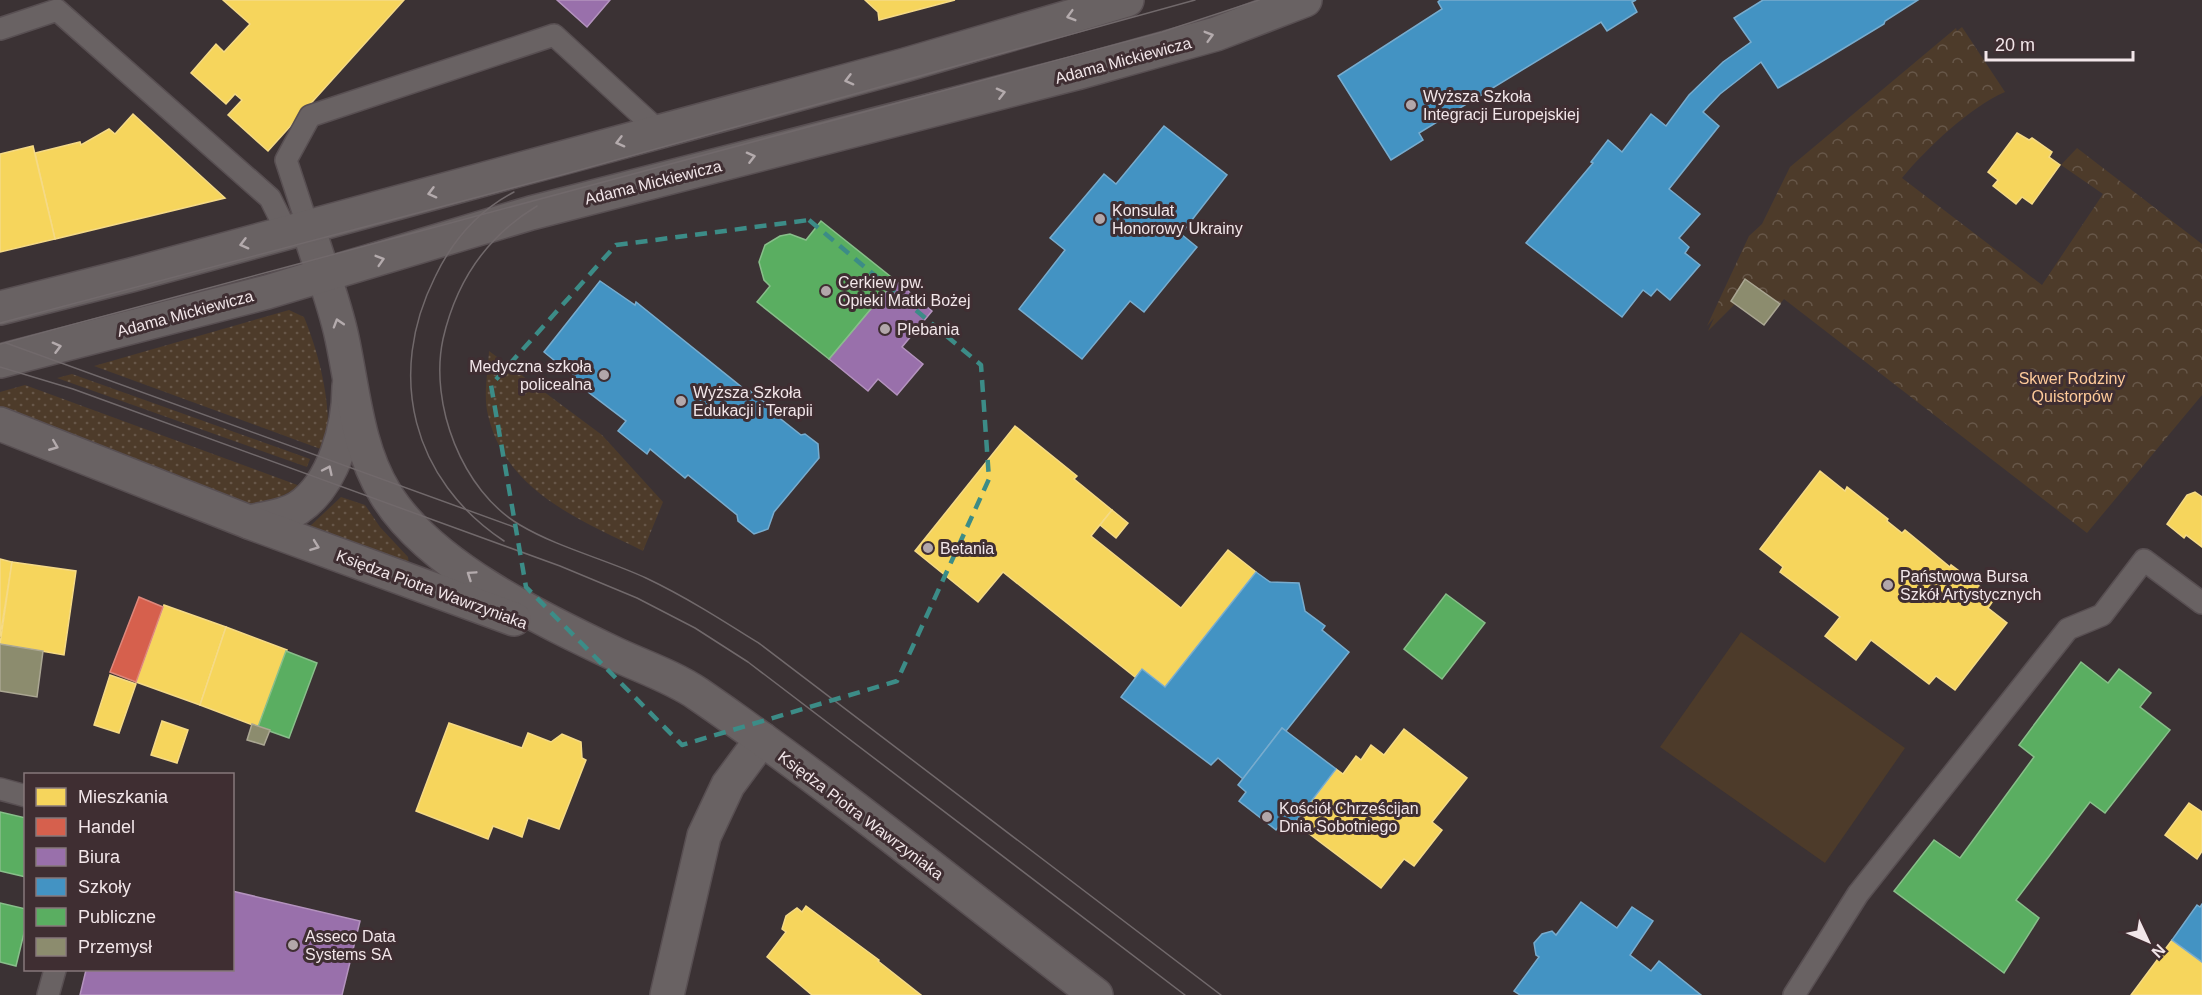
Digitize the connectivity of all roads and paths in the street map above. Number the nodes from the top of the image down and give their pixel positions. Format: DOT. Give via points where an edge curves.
graph roads {
  1 [pos="1127,0"];
  2 [pos="1305,0"];
  3 [pos="55,5"];
  4 [pos="0,28"];
  5 [pos="660,132"];
  6 [pos="298,230"];
  7 [pos="323,275"];
  8 [pos="0,308"];
  9 [pos="0,362"];
  10 [pos="348,373"];
  11 [pos="0,424"];
  12 [pos="249,522"];
  13 [pos="2202,603"];
  14 [pos="614,654"];
  15 [pos="762,739"];
  16 [pos="0,789"];
  17 [pos="24,795"];
  18 [pos="54,971"];
  19 [pos="48,995"];
  20 [pos="667,995"];
  21 [pos="1096,995"];
  22 [pos="1794,995"];
  1 -- 5 [label="street, one-way"];
  7 -- 2 [label="street, Adama Mickiewicza, one-way" via="531,213 1216,34"];
  3 -- 4 [label="lane"];
  3 -- 6 [label="lane" via="270,198"];
  5 -- 6 [label="street, one-way"];
  5 -- 6 [label="lane" via="554,35 310,116 286,160"];
  6 -- 7 [label="street, Księdza Piotra Wawrzyniaka"];
  6 -- 8 [label="street, one-way"];
  9 -- 7 [label="street, Adama Mickiewicza, one-way"];
  10 -- 7 [label="street, Księdza Piotra Wawrzyniaka, one-way"];
  12 -- 10 [label="street, Księdza Piotra Wawrzyniaka, one-way" via="297,508 319,486 346,420"];
  14 -- 10 [label="street, Księdza Piotra Wawrzyniaka, one-way" via="497,592 414,530 377,478 365,448"];
  11 -- 12 [label="street, Księdza Piotra Wawrzyniaka, one-way"];
  12 -- 14 [label="street, Księdza Piotra Wawrzyniaka, one-way"];
  13 -- 22 [label="lane" via="2144,560 2102,615 2068,629 1858,894"];
  14 -- 15 [label="street, Księdza Piotra Wawrzyniaka" via="683,685"];
  15 -- 20 [label="street" via="729,785 704,836"];
  15 -- 21 [label="street, Księdza Piotra Wawrzyniaka"];
  16 -- 17 [label="lane"];
  18 -- 19 [label="lane"];
}
